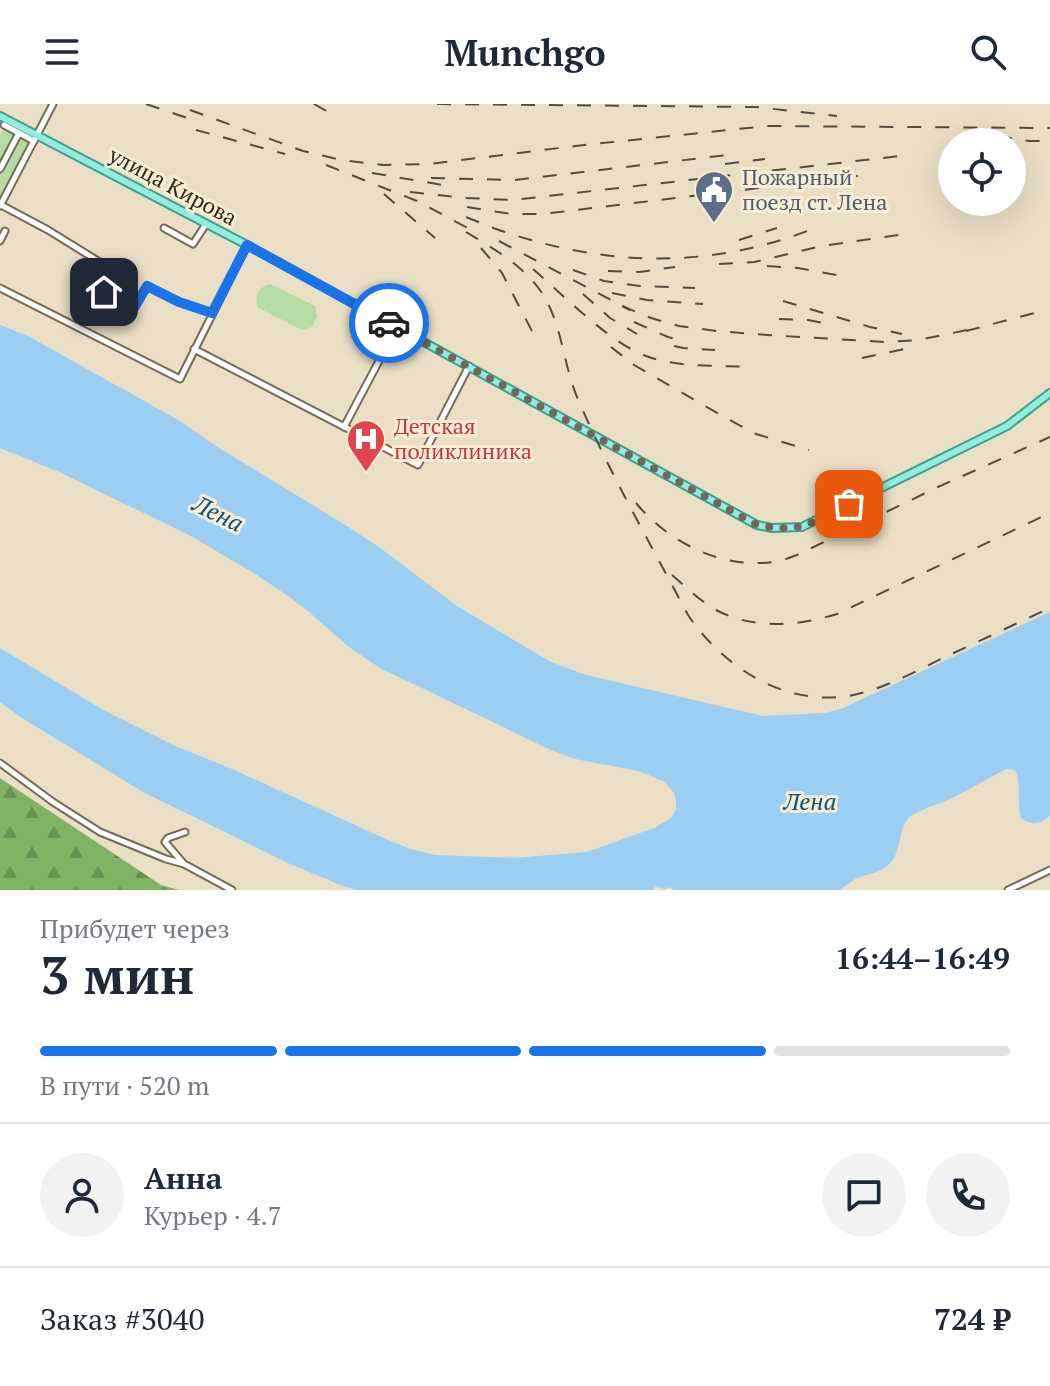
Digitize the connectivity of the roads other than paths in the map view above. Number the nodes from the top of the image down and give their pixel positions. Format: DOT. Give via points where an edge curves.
graph roads {
  1 [pos="53,104"];
  2 [pos="3,120"];
  3 [pos="0,132"];
  4 [pos="19,133"];
  5 [pos="36,138"];
  6 [pos="0,169"];
  7 [pos="1,202"];
  8 [pos="206,224"];
  9 [pos="164,228"];
  10 [pos="5,231"];
  11 [pos="0,241"];
  12 [pos="247,245"];
  13 [pos="0,288"];
  14 [pos="212,313"];
  15 [pos="397,327"];
  16 [pos="194,349"];
  17 [pos="469,366"];
  18 [pos="1050,393"];
  19 [pos="344,427"];
  20 [pos="0,763"];
  21 [pos="185,832"];
  22 [pos="184,864"];
  23 [pos="1050,870"];
  24 [pos="232,890"];
  25 [pos="1008,890"];
  1 -- 5 [label="street"];
  2 -- 3 [label="street"];
  2 -- 4 [label="street"];
  2 -- 5 [label="main road, улица Кирова"];
  4 -- 5 [label="street"];
  4 -- 6 [label="street"];
  5 -- 7 [label="street"];
  5 -- 8 [label="main road, улица Кирова"];
  7 -- 14 [label="street" via="98,261 87,281 134,308 147,286"];
  8 -- 9 [label="street" via="193,244"];
  8 -- 12 [label="main road, улица Кирова"];
  10 -- 11 [label="street"];
  12 -- 14 [label="street"];
  12 -- 15 [label="main road, улица Кирова"];
  13 -- 16 [label="street" via="180,379"];
  14 -- 16 [label="street"];
  15 -- 17 [label="main road, улица Кирова"];
  15 -- 19 [label="street"];
  16 -- 19 [label="street"];
  17 -- 18 [label="main road, улица Кирова" via="733,513 781,529 802,527 978,441"];
  17 -- 19 [label="street" via="418,465"];
  20 -- 22 [label="street" via="100,832"];
  21 -- 22 [label="street" via="165,842"];
  22 -- 24 [label="street"];
  23 -- 25 [label="street"];
}
